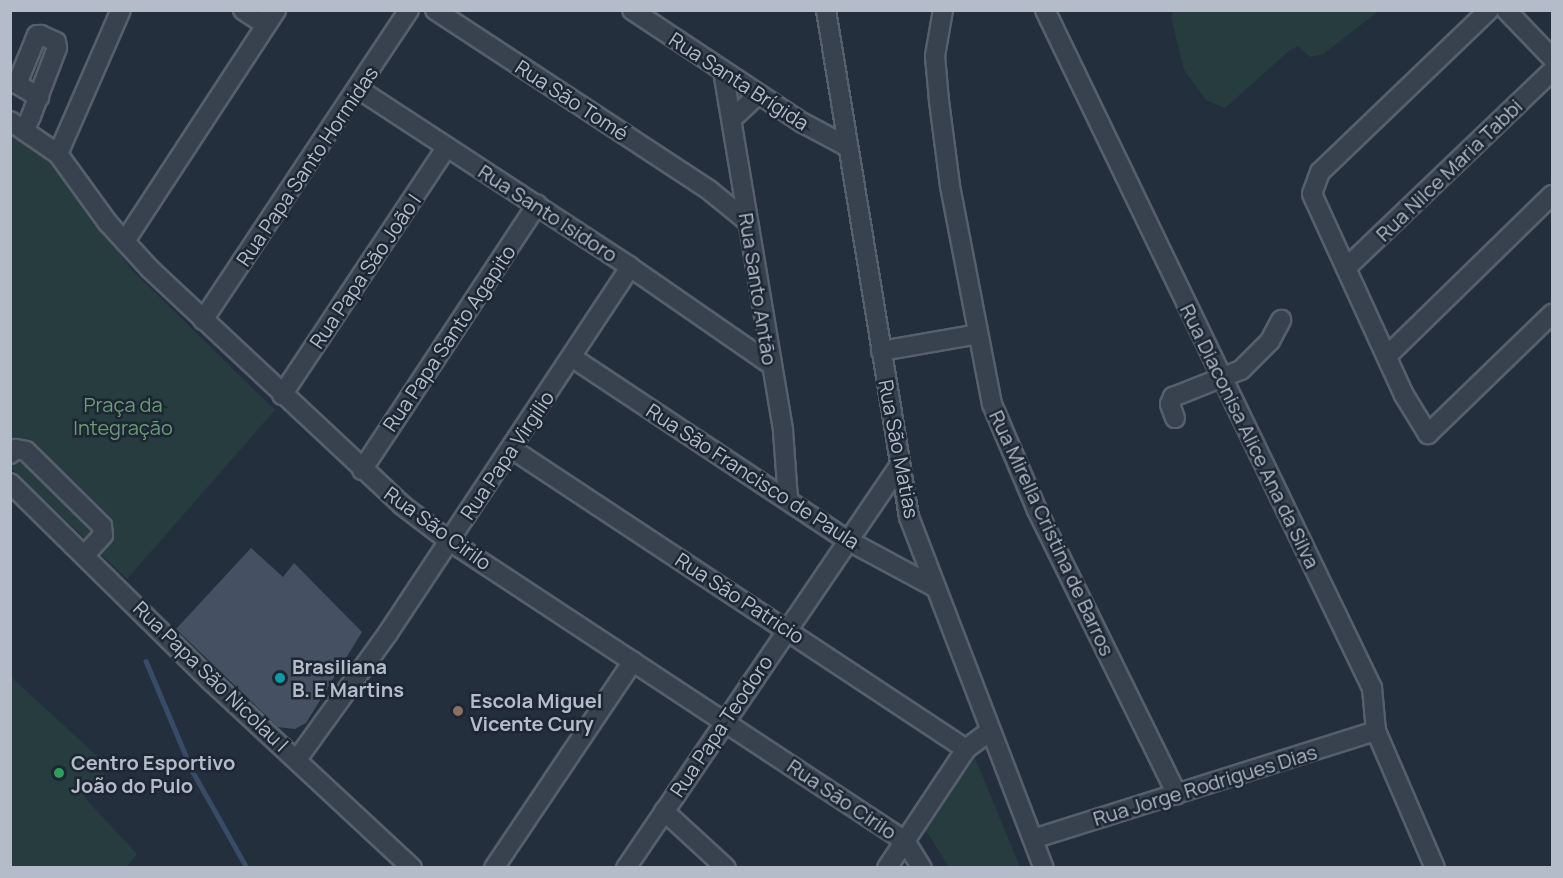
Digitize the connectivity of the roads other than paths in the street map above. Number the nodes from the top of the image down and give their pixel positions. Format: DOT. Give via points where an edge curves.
graph roads {
  1 [pos="121,10"];
  2 [pos="243,10"];
  3 [pos="409,10"];
  4 [pos="435,10"];
  5 [pos="632,10"];
  6 [pos="826,10"];
  7 [pos="944,10"];
  8 [pos="1045,10"];
  9 [pos="1488,10"];
  10 [pos="1506,10"];
  11 [pos="271,18"];
  12 [pos="1552,58"];
  13 [pos="723,71"];
  14 [pos="1552,71"];
  15 [pos="360,90"];
  16 [pos="759,94"];
  17 [pos="39,97"];
  18 [pos="733,118"];
  19 [pos="18,125"];
  20 [pos="447,147"];
  21 [pos="848,147"];
  22 [pos="58,154"];
  23 [pos="741,183"];
  24 [pos="709,190"];
  25 [pos="1552,195"];
  26 [pos="537,206"];
  27 [pos="747,221"];
  28 [pos="125,241"];
  29 [pos="630,267"];
  30 [pos="1346,268"];
  31 [pos="1552,314"];
  32 [pos="203,320"];
  33 [pos="1281,320"];
  34 [pos="765,328"];
  35 [pos="978,334"];
  36 [pos="733,339"];
  37 [pos="880,351"];
  38 [pos="1387,356"];
  39 [pos="573,358"];
  40 [pos="770,364"];
  41 [pos="1221,377"];
  42 [pos="282,395"];
  43 [pos="1175,418"];
  44 [pos="512,449"];
  45 [pos="10,454"];
  46 [pos="786,460"];
  47 [pos="899,467"];
  48 [pos="362,470"];
  49 [pos="761,481"];
  50 [pos="10,483"];
  51 [pos="788,499"];
  52 [pos="448,540"];
  53 [pos="847,540"];
  54 [pos="85,555"];
  55 [pos="936,588"];
  56 [pos="787,628"];
  57 [pos="633,661"];
  58 [pos="726,722"];
  59 [pos="990,731"];
  60 [pos="1376,731"];
  61 [pos="966,749"];
  62 [pos="298,758"];
  63 [pos="1177,794"];
  64 [pos="664,811"];
  65 [pos="1033,839"];
  66 [pos="905,841"];
  67 [pos="412,867"];
  68 [pos="494,867"];
  69 [pos="626,867"];
  70 [pos="726,867"];
  71 [pos="887,867"];
  72 [pos="922,867"];
  73 [pos="1044,867"];
  74 [pos="1435,867"];
  1 -- 22 [label="street"];
  2 -- 11 [label="street"];
  3 -- 15 [label="street, Rua Papa Santo Hormidas"];
  4 -- 24 [label="street, Rua São Tomé"];
  5 -- 13 [label="street, Rua Santa Brígida"];
  6 -- 21 [label="street, Rua São Matias"];
  7 -- 35 [label="street, Rua Mirella Cristina de Barros" via="935,56 939,101"];
  8 -- 41 [label="street, Rua Diaconisa Alice Ana da Silva"];
  9 -- 30 [label="street" via="1320,172 1312,194 1315,206"];
  10 -- 12 [label="street"];
  11 -- 28 [label="street"];
  13 -- 16 [label="street, Rua Santa Brígida"];
  13 -- 18 [label="street, Rua Santo Antão"];
  14 -- 30 [label="street, Rua Nilce Maria Tabbi"];
  15 -- 20 [label="street, Rua Santo Isidoro"];
  15 -- 32 [label="street, Rua Papa Santo Hormidas"];
  16 -- 18 [label="street"];
  16 -- 21 [label="street, Rua Santa Brígida"];
  17 -- 19 [label="street"];
  18 -- 23 [label="street, Rua Santo Antão"];
  19 -- 22 [label="street, Rua São Cirilo"];
  20 -- 26 [label="street, Rua Santo Isidoro"];
  20 -- 42 [label="street, Rua Papa São João I"];
  21 -- 37 [label="street, Rua São Matias"];
  22 -- 28 [label="street, Rua São Cirilo"];
  23 -- 24 [label="street"];
  23 -- 27 [label="street, Rua Santo Antão"];
  24 -- 27 [label="street, Rua São Tomé"];
  25 -- 38 [label="street"];
  26 -- 29 [label="street, Rua Santo Isidoro"];
  26 -- 48 [label="street, Rua Papa Santo Agapito"];
  27 -- 34 [label="street, Rua Santo Antão"];
  28 -- 32 [label="street, Rua São Cirilo"];
  29 -- 36 [label="street, Rua Santo Isidoro"];
  29 -- 39 [label="street, Rua Papa Virgilio"];
  30 -- 38 [label="street"];
  31 -- 38 [label="street" via="1428,434 1404,395"];
  32 -- 42 [label="street, Rua São Cirilo"];
  33 -- 41 [label="street" via="1270,341 1241,370"];
  34 -- 36 [label="street"];
  34 -- 40 [label="street, Rua Santo Antão"];
  35 -- 37 [label="street"];
  35 -- 63 [label="street, Rua Mirella Cristina de Barros" via="1001,430"];
  36 -- 40 [label="street, Rua Santo Isidoro"];
  37 -- 47 [label="street, Rua São Matias"];
  39 -- 44 [label="street, Rua Papa Virgilio"];
  39 -- 49 [label="street, Rua São Francisco de Paula"];
  40 -- 46 [label="street, Rua Santo Antão"];
  41 -- 43 [label="street" via="1173,397 1170,404"];
  41 -- 60 [label="street, Rua Diaconisa Alice Ana da Silva" via="1372,688"];
  42 -- 48 [label="street, Rua São Cirilo"];
  44 -- 52 [label="street, Rua Papa Virgilio"];
  44 -- 56 [label="street, Rua São Patricio"];
  45 -- 54 [label="street" via="16,449 26,451 102,526 103,535"];
  46 -- 49 [label="street"];
  46 -- 51 [label="street, Rua Santo Antão"];
  47 -- 53 [label="street, Rua Papa Teodoro"];
  47 -- 55 [label="street, Rua São Matias" via="909,517"];
  48 -- 52 [label="street, Rua São Cirilo"];
  49 -- 51 [label="street, Rua São Francisco de Paula"];
  50 -- 54 [label="street, Rua Papa São Nicolau I"];
  51 -- 53 [label="street, Rua São Francisco de Paula"];
  52 -- 57 [label="street, Rua São Cirilo"];
  52 -- 62 [label="street, Rua Papa Virgilio"];
  53 -- 55 [label="street, Rua São Francisco de Paula"];
  53 -- 56 [label="street, Rua Papa Teodoro"];
  54 -- 62 [label="street, Rua Papa São Nicolau I" via="212,682"];
  55 -- 59 [label="street, Rua São Matias"];
  56 -- 58 [label="street, Rua Papa Teodoro"];
  56 -- 61 [label="street, Rua São Patricio"];
  57 -- 58 [label="street, Rua São Cirilo"];
  57 -- 68 [label="street"];
  58 -- 64 [label="street, Rua Papa Teodoro"];
  58 -- 66 [label="street, Rua São Cirilo"];
  59 -- 61 [label="street"];
  59 -- 65 [label="street, Rua São Matias"];
  60 -- 63 [label="street, Rua Jorge Rodrigues Dias"];
  60 -- 74 [label="street, Rua Diaconisa Alice Ana da Silva"];
  61 -- 66 [label="street"];
  62 -- 67 [label="street, Rua Papa São Nicolau I"];
  63 -- 65 [label="street, Rua Jorge Rodrigues Dias"];
  64 -- 69 [label="street, Rua Papa Teodoro"];
  64 -- 70 [label="street"];
  65 -- 73 [label="street, Rua São Matias"];
  66 -- 71 [label="street"];
  66 -- 72 [label="street, Rua São Cirilo"];
}
